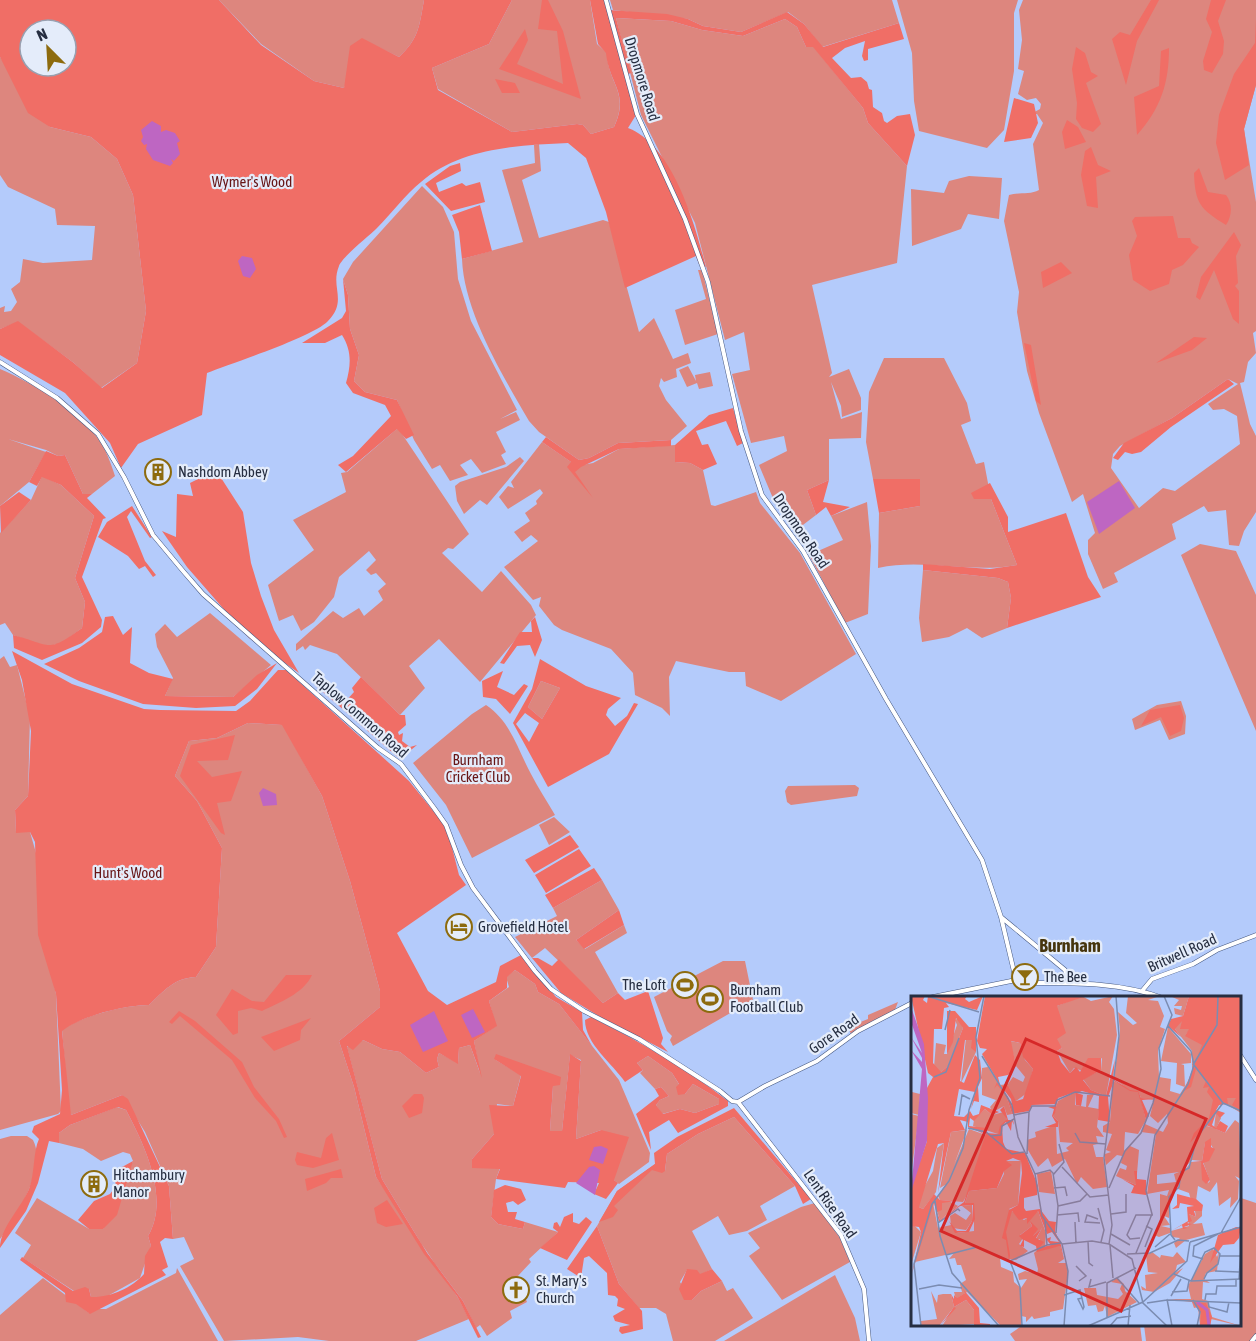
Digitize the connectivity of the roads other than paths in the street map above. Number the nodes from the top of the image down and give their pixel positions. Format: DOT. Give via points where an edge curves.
graph roads {
  1 [pos="606,0"];
  2 [pos="0,363"];
  3 [pos="1001,917"];
  4 [pos="1009,924"];
  5 [pos="1003,926"];
  6 [pos="1256,935"];
  7 [pos="1016,980"];
  8 [pos="1069,982"];
  9 [pos="1142,992"];
  10 [pos="938,996"];
  11 [pos="1156,996"];
  12 [pos="911,1004"];
  13 [pos="1241,1058"];
  14 [pos="1256,1080"];
  15 [pos="738,1102"];
  16 [pos="1256,1336"];
  17 [pos="869,1341"];
  18 [pos="1252,1341"];
  1 -- 3 [label="street, Dropmore Road" via="638,114 708,282 741,431 762,495 803,551 982,860"];
  2 -- 15 [label="street, Taplow Common Road" via="57,398 98,434 153,536 203,594 401,764 446,825 473,888 551,989"];
  3 -- 4 [label="street"];
  3 -- 5 [label="street, Dropmore Road"];
  4 -- 5 [label="street"];
  4 -- 8 [label="street" via="1065,970"];
  5 -- 7 [label="street, Dropmore Road"];
  6 -- 9 [label="street, Britwell Road" via="1148,981"];
  7 -- 8 [label="street, Britwell Road"];
  7 -- 10 [label="street"];
  8 -- 9 [label="street, Britwell Road"];
  9 -- 11 [label="street"];
  12 -- 15 [label="street, Gore Road" via="858,1031 826,1057"];
  13 -- 14 [label="street"];
  15 -- 17 [label="street, Lent Rise Road" via="841,1235 864,1289"];
  16 -- 18 [label="street"];
}
